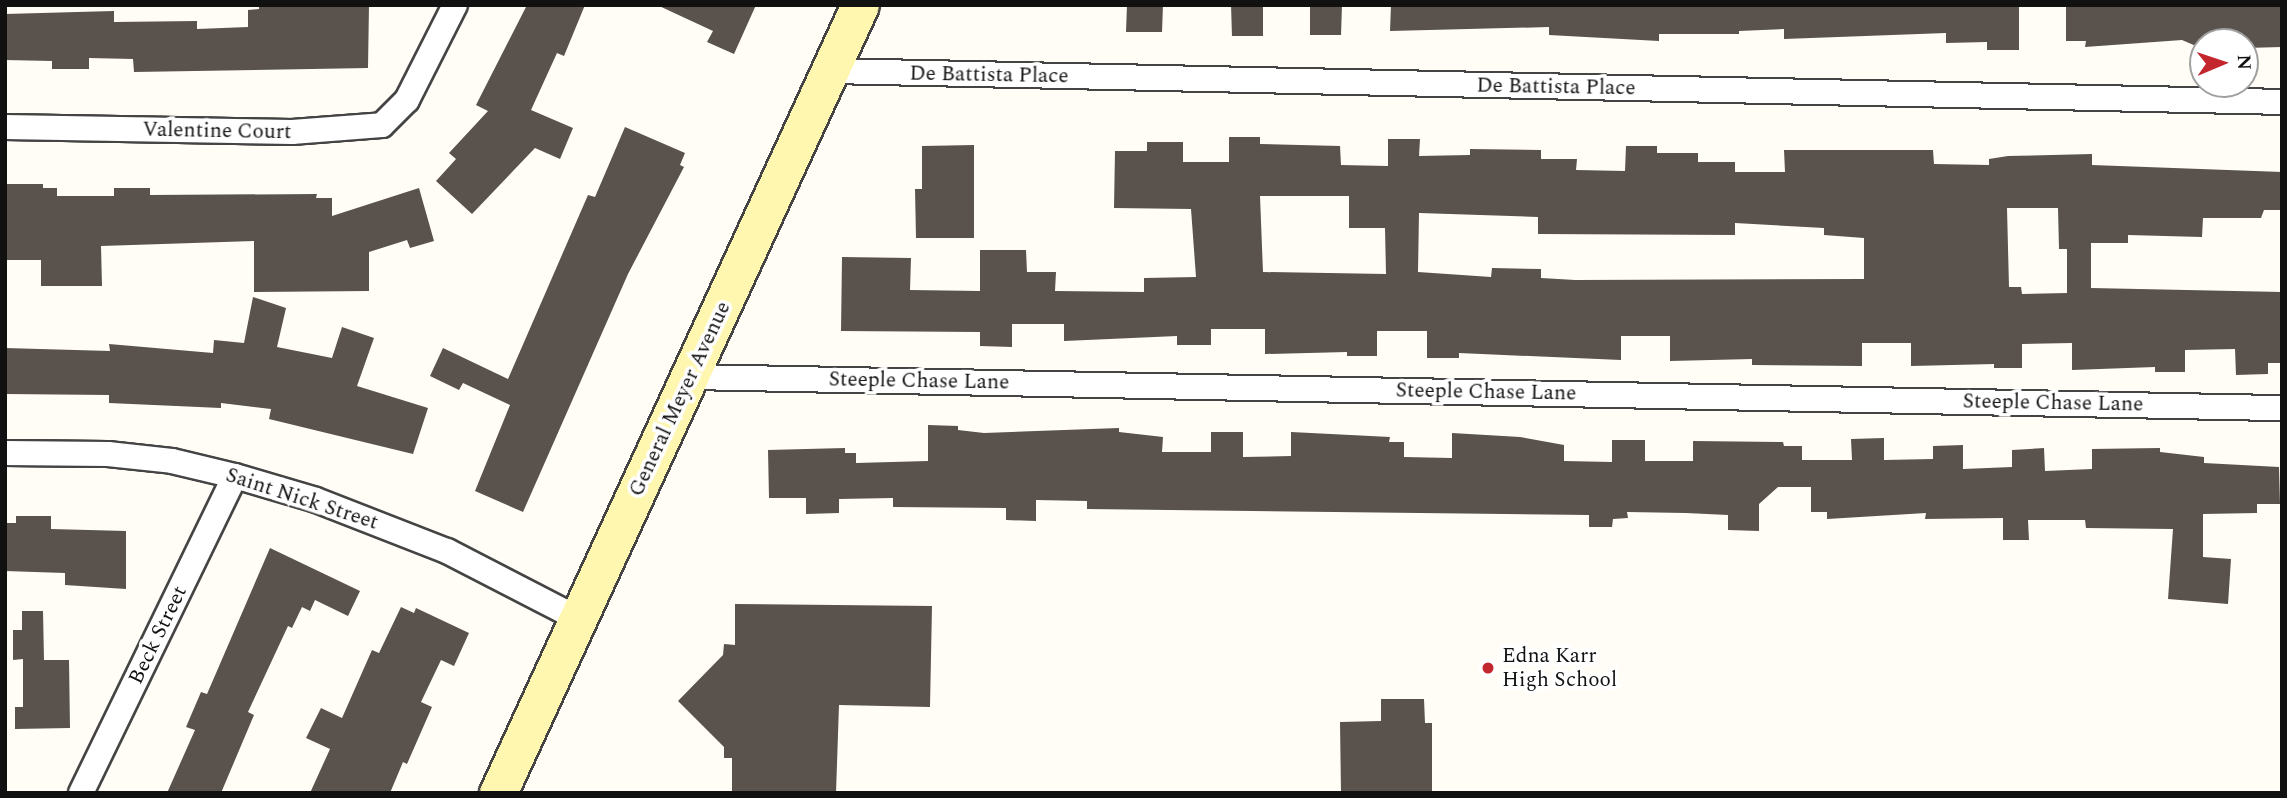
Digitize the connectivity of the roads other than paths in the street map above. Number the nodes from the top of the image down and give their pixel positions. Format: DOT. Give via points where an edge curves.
graph roads {
  1 [pos="455,5"];
  2 [pos="860,5"];
  3 [pos="830,71"];
  4 [pos="2282,102"];
  5 [pos="5,127"];
  6 [pos="690,377"];
  7 [pos="2282,408"];
  8 [pos="5,453"];
  9 [pos="235,476"];
  10 [pos="579,619"];
  11 [pos="81,793"];
  12 [pos="498,793"];
  1 -- 5 [label="street, Valentine Court" via="412,90 382,125 352,130"];
  2 -- 3 [label="main road, General Meyer Avenue"];
  3 -- 4 [label="street, De Battista Place"];
  3 -- 6 [label="main road, General Meyer Avenue"];
  6 -- 7 [label="street, Steeple Chase Lane"];
  6 -- 10 [label="main road, General Meyer Avenue"];
  8 -- 9 [label="street, Saint Nick Street" via="108,454 172,461"];
  9 -- 10 [label="street, Saint Nick Street" via="316,500 447,551"];
  9 -- 11 [label="street, Beck Street"];
  10 -- 12 [label="main road, General Meyer Avenue"];
}
